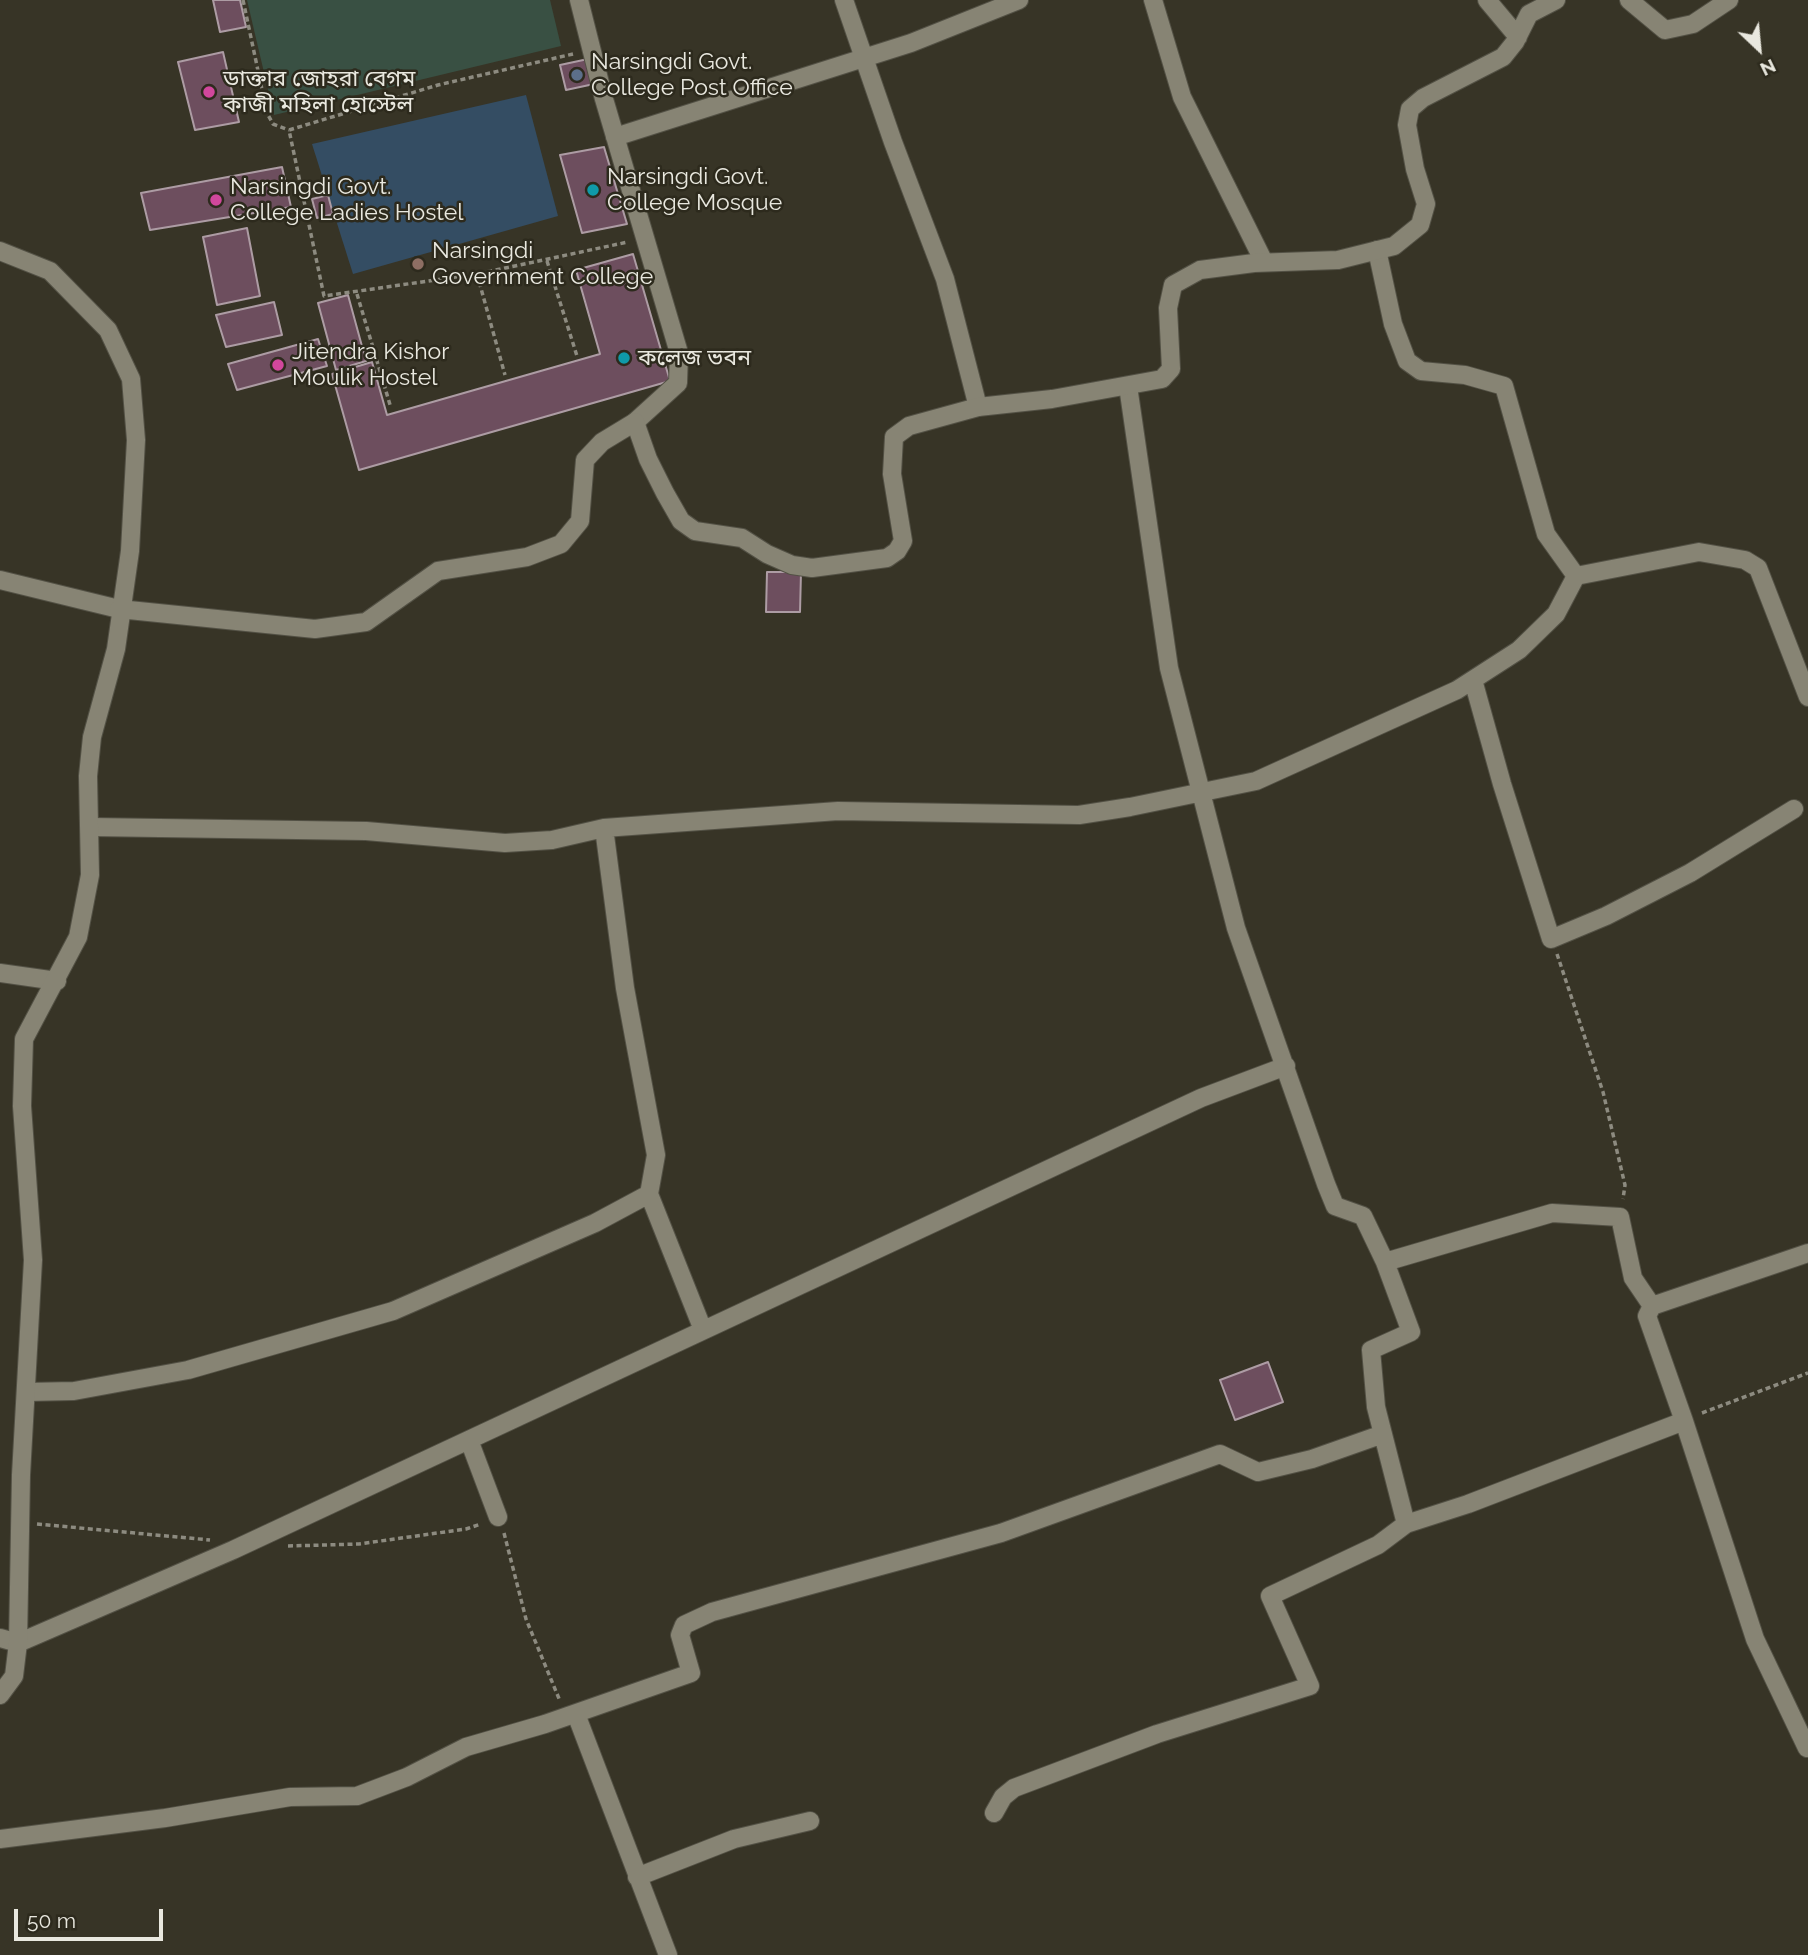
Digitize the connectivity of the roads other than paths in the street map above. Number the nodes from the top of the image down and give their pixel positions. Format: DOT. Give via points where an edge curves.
graph roads {
  1 [pos="579,0"];
  2 [pos="844,0"];
  3 [pos="1019,0"];
  4 [pos="1153,0"];
  5 [pos="1487,0"];
  6 [pos="1556,0"];
  7 [pos="1629,0"];
  8 [pos="1730,0"];
  9 [pos="1518,37"];
  10 [pos="866,57"];
  11 [pos="615,137"];
  12 [pos="1377,250"];
  13 [pos="0,251"];
  14 [pos="1264,262"];
  15 [pos="1128,386"];
  16 [pos="978,407"];
  17 [pos="635,422"];
  18 [pos="1576,576"];
  19 [pos="0,580"];
  20 [pos="119,609"];
  21 [pos="1473,680"];
  22 [pos="1808,697"];
  23 [pos="1200,793"];
  24 [pos="1794,809"];
  25 [pos="91,827"];
  26 [pos="604,828"];
  27 [pos="0,973"];
  28 [pos="57,981"];
  29 [pos="1286,1066"];
  30 [pos="649,1194"];
  31 [pos="1808,1253"];
  32 [pos="1385,1262"];
  33 [pos="1652,1306"];
  34 [pos="703,1330"];
  35 [pos="26,1392"];
  36 [pos="1684,1421"];
  37 [pos="1383,1434"];
  38 [pos="469,1440"];
  39 [pos="498,1517"];
  40 [pos="1406,1524"];
  41 [pos="0,1638"];
  42 [pos="18,1643"];
  43 [pos="0,1695"];
  44 [pos="571,1715"];
  45 [pos="1807,1748"];
  46 [pos="994,1813"];
  47 [pos="810,1821"];
  48 [pos="0,1839"];
  49 [pos="638,1877"];
  50 [pos="668,1955"];
  1 -- 11 [label="street"];
  2 -- 10 [label="street"];
  3 -- 10 [label="street"];
  4 -- 14 [label="street" via="1182,97"];
  5 -- 9 [label="street"];
  6 -- 9 [label="street" via="1529,14"];
  7 -- 8 [label="street" via="1665,30 1693,24"];
  9 -- 12 [label="street" via="1503,57 1410,109 1407,125 1426,204 1420,225 1394,246"];
  10 -- 11 [label="street"];
  10 -- 16 [label="street" via="945,279"];
  11 -- 17 [label="street" via="679,353 678,383"];
  12 -- 14 [label="street" via="1338,260"];
  12 -- 18 [label="street" via="1406,361 1421,371 1465,374 1504,386 1546,534"];
  13 -- 20 [label="street" via="50,271 108,330 131,379 136,440 130,551"];
  14 -- 15 [label="street" via="1200,270 1173,285 1168,309 1171,369 1163,379"];
  15 -- 16 [label="street"];
  15 -- 23 [label="street" via="1168,668"];
  16 -- 17 [label="street" via="909,426 894,438 892,474 903,541 897,551 887,558 812,568 792,565 742,538 695,531 681,521 648,459"];
  17 -- 20 [label="street" via="602,442 585,460 580,521 561,544 527,557 438,571 366,622 316,629"];
  18 -- 21 [label="street" via="1556,614 1519,650"];
  18 -- 22 [label="street" via="1699,552 1745,561 1758,568"];
  19 -- 20 [label="street"];
  20 -- 25 [label="street" via="116,649 91,750"];
  21 -- 23 [label="street" via="1255,780"];
  21 -- 24 [label="street" via="1552,939 1690,873"];
  23 -- 26 [label="street" via="1079,815 838,811"];
  23 -- 29 [label="street" via="1236,928"];
  25 -- 26 [label="street" via="366,831 505,843 552,840"];
  25 -- 28 [label="street" via="90,875 78,937"];
  26 -- 30 [label="street" via="625,988 656,1155"];
  27 -- 28 [label="street"];
  28 -- 35 [label="street" via="24,1039 22,1106 33,1260"];
  29 -- 32 [label="street" via="1335,1206 1363,1216"];
  29 -- 34 [label="street" via="1201,1098"];
  30 -- 34 [label="street"];
  30 -- 35 [label="street" via="595,1223 393,1311 188,1370 74,1391"];
  31 -- 33 [label="street"];
  32 -- 33 [label="street" via="1552,1213 1620,1217 1633,1278"];
  32 -- 37 [label="street" via="1412,1332 1371,1350"];
  33 -- 36 [label="street" via="1647,1316"];
  34 -- 38 [label="street"];
  35 -- 42 [label="street"];
  36 -- 40 [label="street" via="1481,1500"];
  36 -- 45 [label="street" via="1755,1639"];
  37 -- 40 [label="street"];
  37 -- 44 [label="street" via="1258,1472 1220,1454 1001,1534 712,1612 684,1625 680,1635 691,1673"];
  38 -- 39 [label="street"];
  38 -- 42 [label="street"];
  40 -- 46 [label="street" via="1378,1545 1270,1596 1310,1686 1157,1734 1014,1788"];
  41 -- 42 [label="street"];
  42 -- 43 [label="street" via="14,1676"];
  44 -- 48 [label="street" via="466,1747 357,1796 290,1797"];
  44 -- 49 [label="street"];
  47 -- 49 [label="street" via="734,1839"];
  49 -- 50 [label="street"];
}
